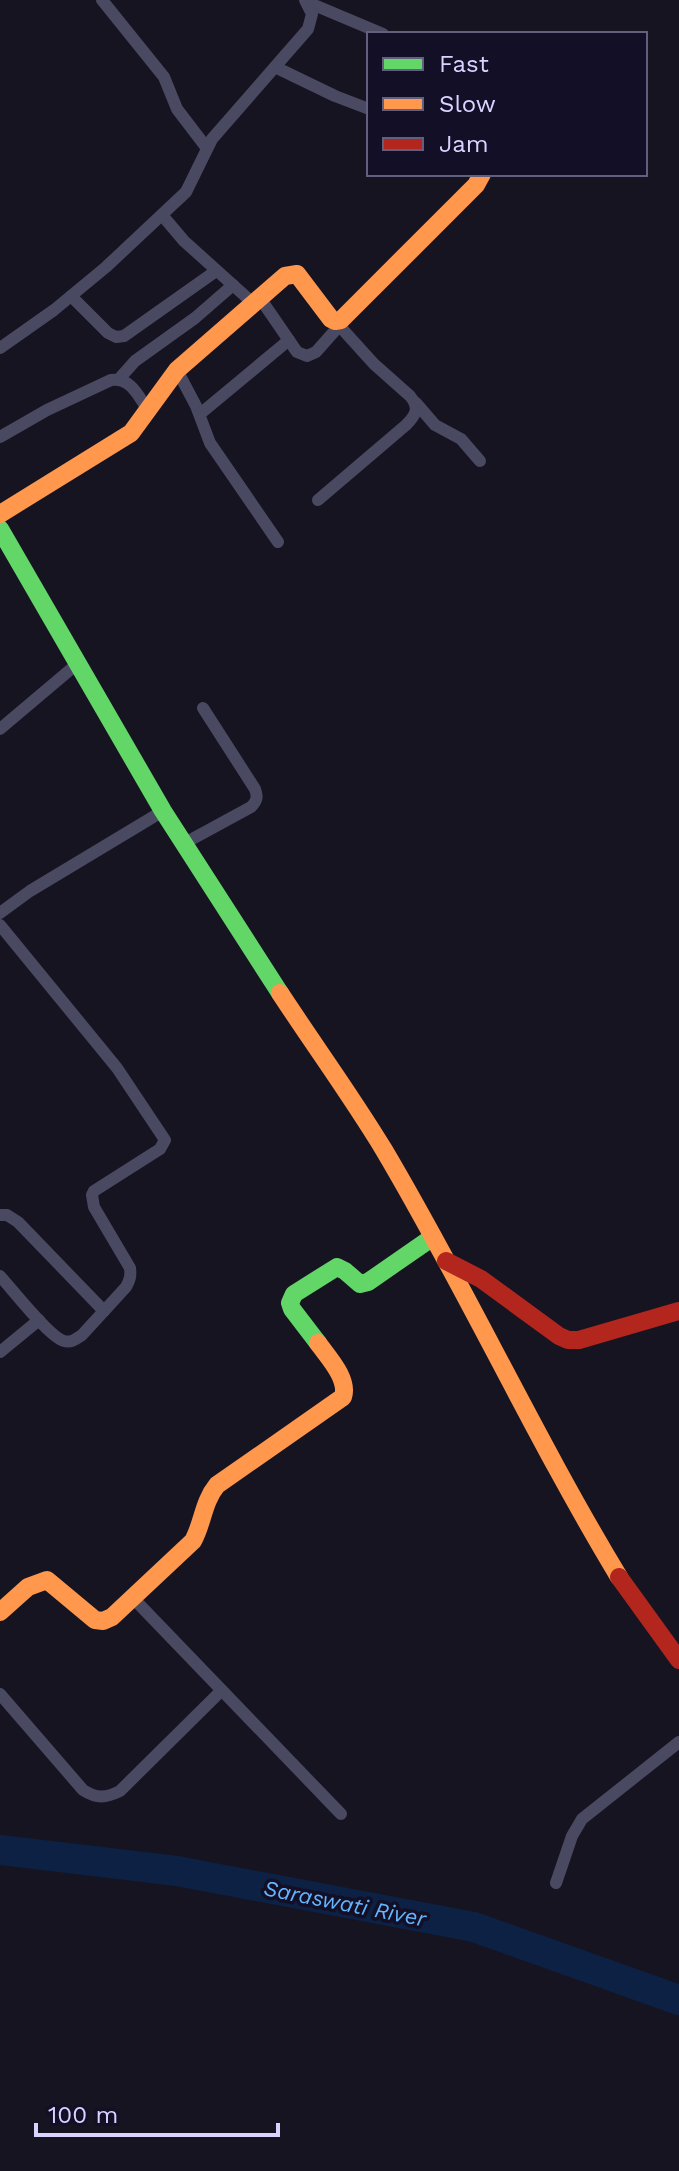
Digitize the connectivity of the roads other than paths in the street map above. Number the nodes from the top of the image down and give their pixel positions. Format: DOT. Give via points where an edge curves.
graph roads {
  1 [pos="102,0"];
  2 [pos="306,1"];
  3 [pos="378,32"];
  4 [pos="275,67"];
  5 [pos="367,108"];
  6 [pos="206,147"];
  7 [pos="481,176"];
  8 [pos="162,215"];
  9 [pos="216,271"];
  10 [pos="233,285"];
  11 [pos="71,296"];
  12 [pos="256,300"];
  13 [pos="337,323"];
  14 [pos="289,340"];
  15 [pos="0,348"];
  16 [pos="177,370"];
  17 [pos="119,379"];
  18 [pos="416,403"];
  19 [pos="148,410"];
  20 [pos="200,414"];
  21 [pos="0,437"];
  22 [pos="480,461"];
  23 [pos="318,500"];
  24 [pos="0,514"];
  25 [pos="0,529"];
  26 [pos="278,542"];
  27 [pos="77,664"];
  28 [pos="203,708"];
  29 [pos="0,729"];
  30 [pos="163,811"];
  31 [pos="183,844"];
  32 [pos="0,913"];
  33 [pos="0,925"];
  34 [pos="0,1215"];
  35 [pos="433,1237"];
  36 [pos="446,1261"];
  37 [pos="0,1276"];
  38 [pos="104,1311"];
  39 [pos="679,1311"];
  40 [pos="39,1320"];
  41 [pos="0,1352"];
  42 [pos="133,1598"];
  43 [pos="0,1612"];
  44 [pos="679,1660"];
  45 [pos="221,1691"];
  46 [pos="0,1694"];
  47 [pos="679,1742"];
  48 [pos="341,1814"];
  49 [pos="556,1883"];
  1 -- 6 [label="street" via="164,77 177,109"];
  2 -- 3 [label="street"];
  2 -- 4 [label="street" via="312,14 308,29"];
  4 -- 5 [label="street"];
  4 -- 6 [label="street"];
  6 -- 8 [label="street" via="189,187"];
  7 -- 13 [label="street"];
  8 -- 9 [label="street"];
  8 -- 11 [label="street"];
  9 -- 10 [label="street"];
  9 -- 11 [label="street" via="124,336 108,333"];
  10 -- 12 [label="street"];
  10 -- 17 [label="street"];
  11 -- 15 [label="street"];
  12 -- 13 [label="street" via="285,276 297,274"];
  12 -- 14 [label="street"];
  12 -- 16 [label="street"];
  13 -- 14 [label="street" via="307,356"];
  13 -- 18 [label="street"];
  14 -- 20 [label="street"];
  16 -- 19 [label="street"];
  16 -- 20 [label="street"];
  17 -- 19 [label="street"];
  17 -- 21 [label="street"];
  18 -- 22 [label="street"];
  18 -- 23 [label="street" via="415,416 406,425"];
  19 -- 24 [label="street" via="131,433"];
  20 -- 26 [label="street" via="214,450"];
  25 -- 27 [label="street"];
  27 -- 29 [label="street"];
  27 -- 30 [label="street"];
  28 -- 31 [label="street" via="257,796 251,807"];
  30 -- 31 [label="street"];
  30 -- 32 [label="street"];
  31 -- 35 [label="street" via="383,1149"];
  33 -- 38 [label="street" via="117,1068 164,1135 160,1149 92,1195 131,1273 126,1287"];
  34 -- 38 [label="street" via="18,1222"];
  35 -- 36 [label="street"];
  35 -- 42 [label="street" via="368,1282 360,1284 337,1267 294,1294 292,1309 343,1383 343,1397 217,1485 206,1501 197,1536"];
  36 -- 39 [label="street" via="568,1340"];
  36 -- 44 [label="street" via="587,1524 626,1589"];
  37 -- 40 [label="street"];
  38 -- 40 [label="street" via="82,1335 66,1342"];
  40 -- 41 [label="street"];
  42 -- 43 [label="street" via="112,1617 95,1620 54,1584 42,1580"];
  42 -- 45 [label="street"];
  45 -- 46 [label="street" via="120,1791 100,1798 83,1790"];
  45 -- 48 [label="street"];
  47 -- 49 [label="street" via="582,1819"];
}
